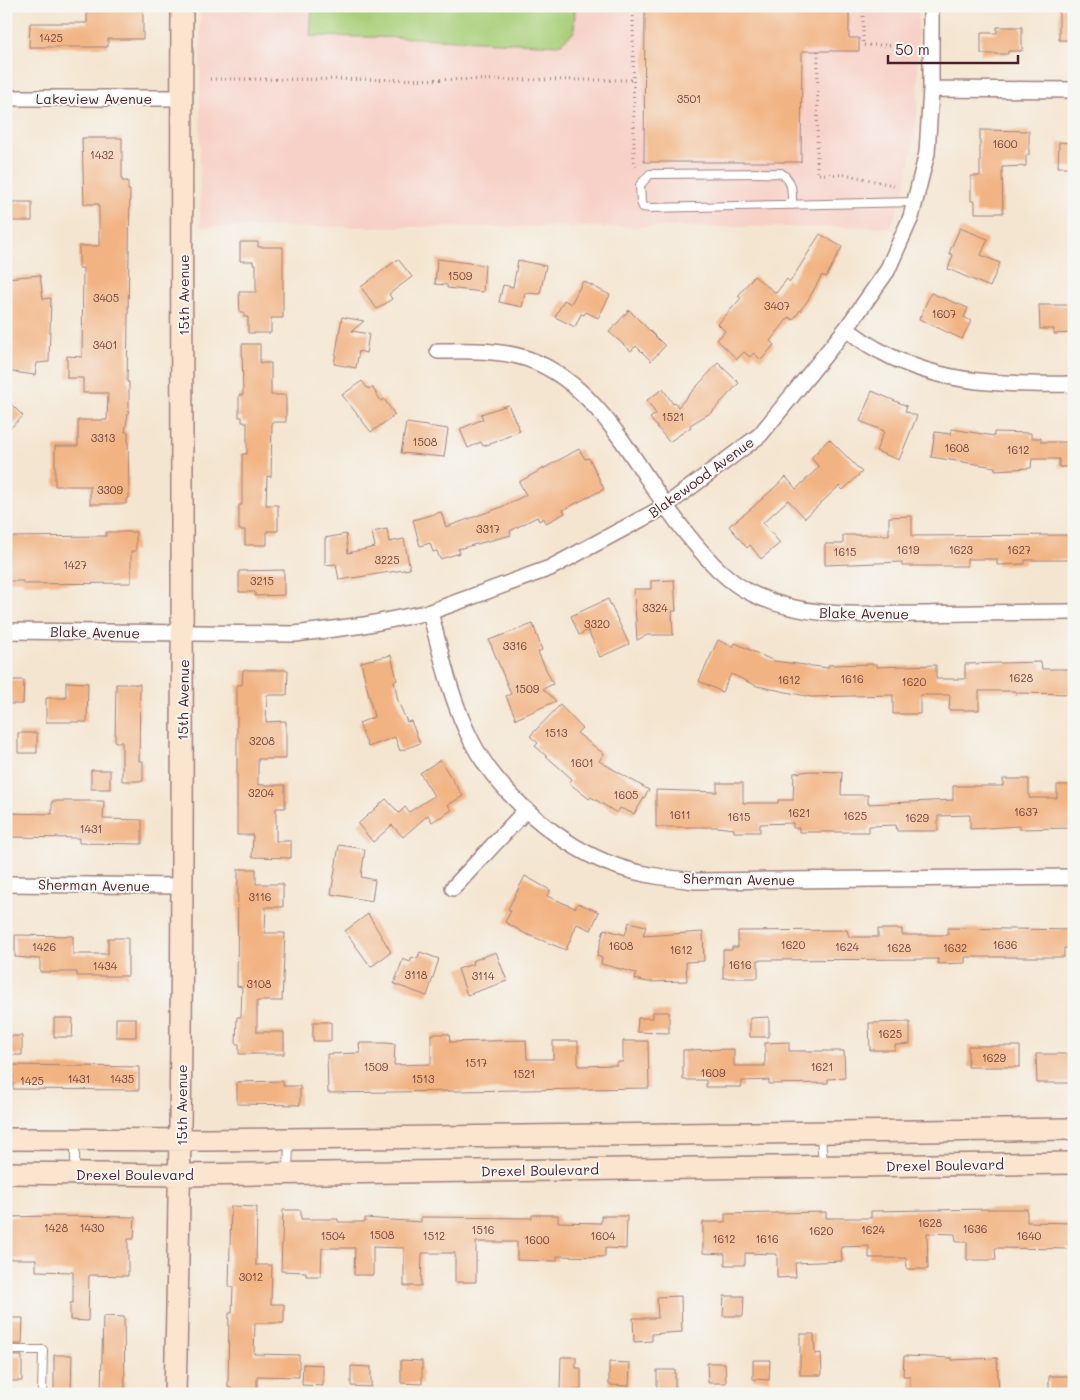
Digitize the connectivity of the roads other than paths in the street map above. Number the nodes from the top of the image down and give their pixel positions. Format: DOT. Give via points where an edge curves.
graph roads {
  1 [pos="182,6"];
  2 [pos="931,6"];
  3 [pos="931,89"];
  4 [pos="1074,90"];
  5 [pos="6,98"];
  6 [pos="182,98"];
  7 [pos="915,202"];
  8 [pos="792,205"];
  9 [pos="846,329"];
  10 [pos="438,351"];
  11 [pos="1074,384"];
  12 [pos="664,507"];
  13 [pos="430,612"];
  14 [pos="1074,612"];
  15 [pos="6,631"];
  16 [pos="184,633"];
  17 [pos="526,810"];
  18 [pos="1074,877"];
  19 [pos="6,884"];
  20 [pos="181,886"];
  21 [pos="453,888"];
  22 [pos="1074,1130"];
  23 [pos="821,1133"];
  24 [pos="6,1139"];
  25 [pos="288,1139"];
  26 [pos="75,1140"];
  27 [pos="182,1140"];
  28 [pos="1074,1164"];
  29 [pos="823,1167"];
  30 [pos="6,1173"];
  31 [pos="75,1174"];
  32 [pos="288,1174"];
  33 [pos="181,1175"];
  34 [pos="6,1350"];
  35 [pos="42,1394"];
  36 [pos="175,1394"];
  1 -- 6 [label="street, 15th Avenue"];
  2 -- 3 [label="street, Blakewood Avenue"];
  3 -- 4 [label="street"];
  3 -- 7 [label="street, Blakewood Avenue" via="927,152"];
  5 -- 6 [label="street, Lakeview Avenue"];
  6 -- 16 [label="street, 15th Avenue"];
  7 -- 8 [label="lane"];
  7 -- 9 [label="street, Blakewood Avenue" via="887,271"];
  8 -- 8 [label="lane" via="650,208 643,207 640,185 650,174 780,172 788,177 792,186"];
  9 -- 11 [label="street" via="899,361 959,380 1018,385"];
  9 -- 12 [label="street, Blakewood Avenue" via="760,435"];
  10 -- 12 [label="street, Blake Avenue" via="487,351 528,359 566,377 590,400"];
  12 -- 13 [label="street, Blakewood Avenue" via="550,568"];
  12 -- 14 [label="street, Blake Avenue" via="712,566 753,594 794,610 841,615"];
  13 -- 16 [label="street, Blakewood Avenue" via="295,634"];
  13 -- 17 [label="street, Sherman Avenue" via="450,689 473,743 496,778"];
  15 -- 16 [label="street, Blake Avenue"];
  16 -- 20 [label="street, 15th Avenue"];
  17 -- 18 [label="street, Sherman Avenue" via="572,845 616,866 694,881"];
  17 -- 21 [label="street"];
  19 -- 20 [label="street, Sherman Avenue"];
  20 -- 27 [label="street, 15th Avenue"];
  22 -- 23 [label="street"];
  23 -- 25 [label="street"];
  23 -- 29 [label="lane"];
  24 -- 26 [label="street"];
  25 -- 27 [label="street"];
  25 -- 32 [label="lane"];
  26 -- 27 [label="street"];
  26 -- 31 [label="lane"];
  27 -- 33 [label="street, 15th Avenue"];
  28 -- 29 [label="street, Drexel Boulevard"];
  29 -- 32 [label="street, Drexel Boulevard"];
  30 -- 31 [label="street, Drexel Boulevard"];
  31 -- 33 [label="street, Drexel Boulevard"];
  32 -- 33 [label="street, Drexel Boulevard"];
  33 -- 36 [label="street, 15th Avenue"];
  34 -- 35 [label="lane" via="43,1350"];
}
